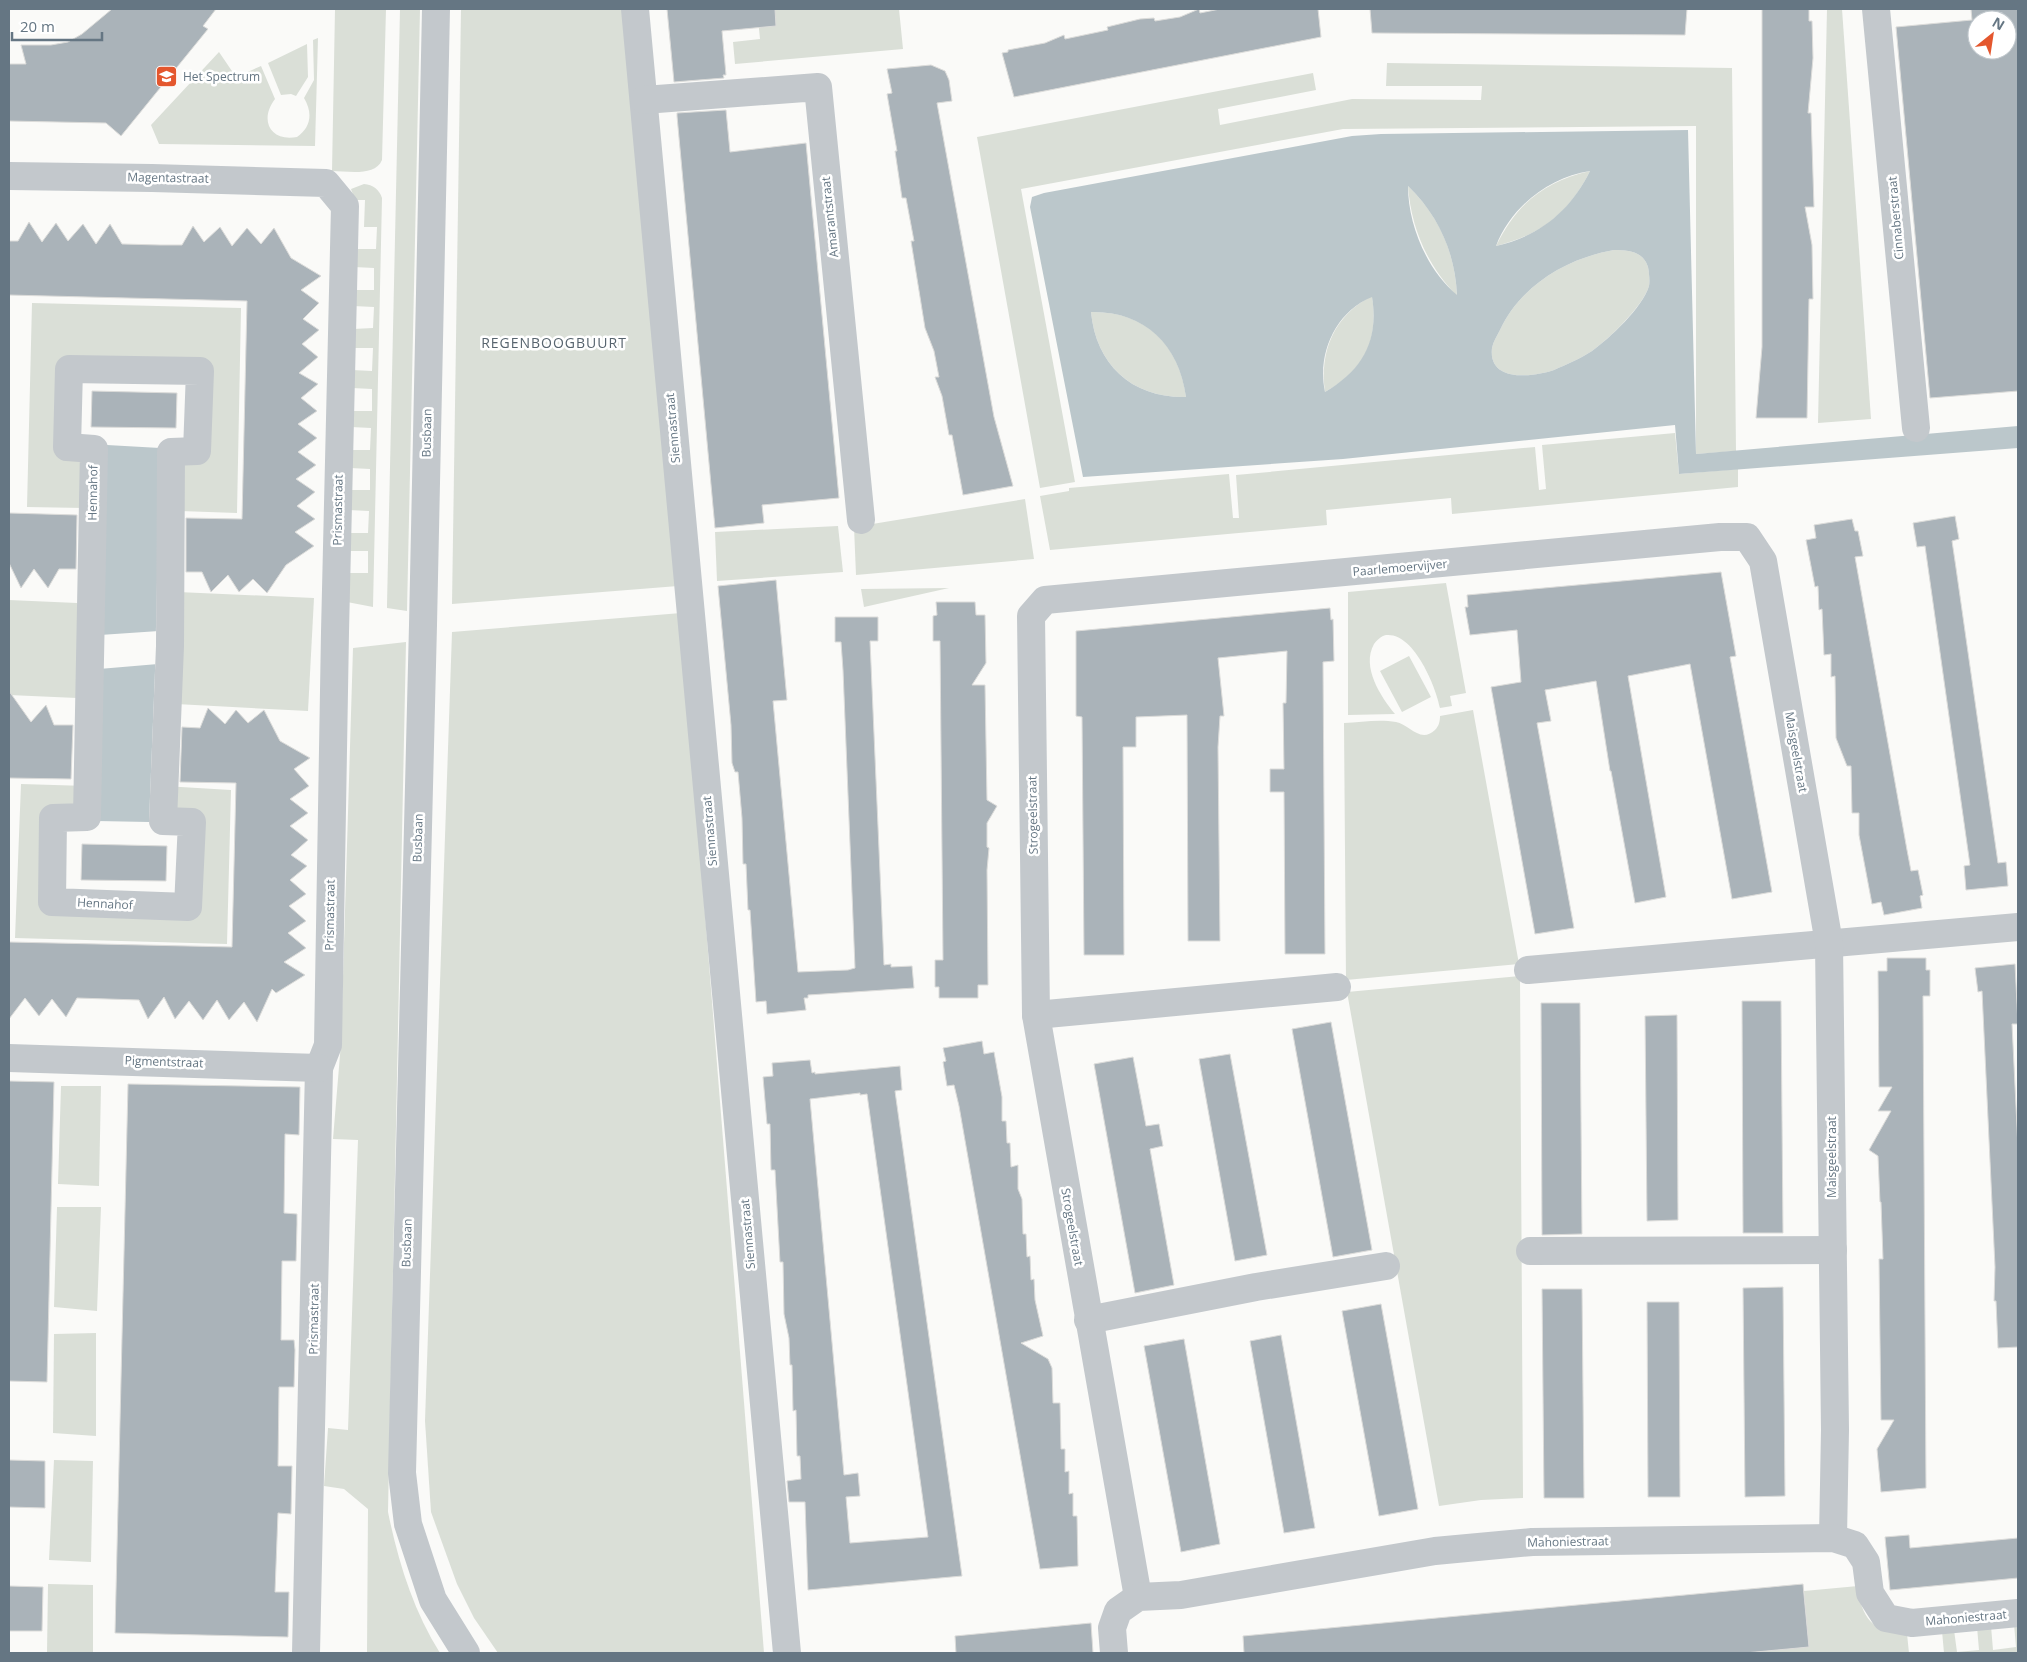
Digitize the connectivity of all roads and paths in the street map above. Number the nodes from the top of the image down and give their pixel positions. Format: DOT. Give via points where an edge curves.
graph roads {
  1 [pos="436,9"];
  2 [pos="635,9"];
  3 [pos="1876,9"];
  4 [pos="644,100"];
  5 [pos="9,176"];
  6 [pos="326,183"];
  7 [pos="148,370"];
  8 [pos="1916,428"];
  9 [pos="861,520"];
  10 [pos="1763,561"];
  11 [pos="1031,616"];
  12 [pos="2018,926"];
  13 [pos="1829,943"];
  14 [pos="1528,970"];
  15 [pos="1337,987"];
  16 [pos="1036,1015"];
  17 [pos="9,1058"];
  18 [pos="319,1068"];
  19 [pos="1833,1250"];
  20 [pos="1530,1251"];
  21 [pos="1386,1266"];
  22 [pos="1088,1320"];
  23 [pos="1833,1538"];
  24 [pos="1138,1597"];
  25 [pos="2018,1614"];
  26 [pos="306,1653"];
  27 [pos="466,1653"];
  28 [pos="787,1653"];
  29 [pos="1114,1653"];
  1 -- 27 [label="street, Busbaan" via="402,1473 408,1524 433,1600"];
  2 -- 4 [label="street, Siennastraat"];
  3 -- 8 [label="street, Cinnaberstraat"];
  4 -- 9 [label="street, Amarantstraat" via="818,87"];
  4 -- 28 [label="street, Siennastraat"];
  5 -- 6 [label="street, Magentastraat"];
  6 -- 18 [label="street, Prismastraat" via="345,206 328,1045"];
  7 -- 7 [label="street, Hennahof" via="69,369 67,447 94,449 87,817 53,818 52,902 188,907 192,822 163,820 170,646 171,452 197,452 200,372"];
  10 -- 11 [label="street, Paarlemoervijver" via="1746,537 1720,537 1045,600"];
  10 -- 13 [label="street, Maisgeelstraat"];
  11 -- 16 [label="street, Strogeelstraat"];
  12 -- 13 [label="street"];
  13 -- 14 [label="street"];
  13 -- 19 [label="street, Maisgeelstraat"];
  15 -- 16 [label="street"];
  16 -- 22 [label="street, Strogeelstraat"];
  17 -- 18 [label="street, Pigmentstraat"];
  18 -- 26 [label="street, Prismastraat"];
  19 -- 20 [label="street"];
  19 -- 23 [label="street, Maisgeelstraat"];
  21 -- 22 [label="street"];
  22 -- 24 [label="street, Strogeelstraat"];
  23 -- 24 [label="street, Mahoniestraat" via="1532,1542 1436,1551 1181,1595"];
  23 -- 25 [label="street, Mahoniestraat" via="1855,1545 1866,1562 1870,1594 1886,1618 1912,1623"];
  24 -- 29 [label="street" via="1118,1611 1112,1628"];
}
